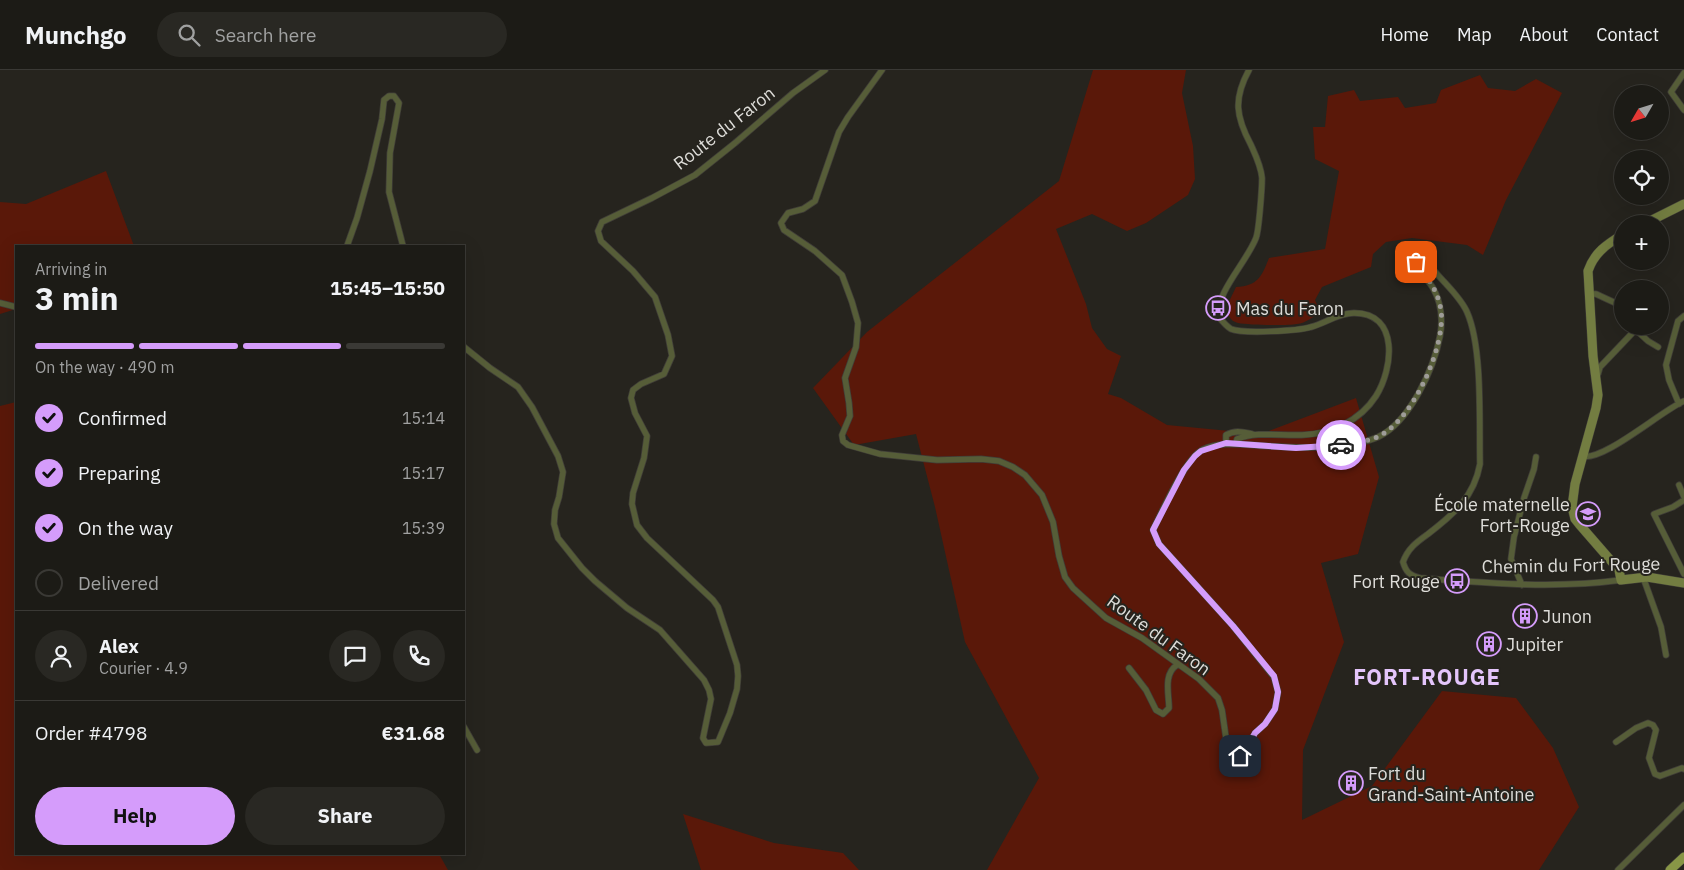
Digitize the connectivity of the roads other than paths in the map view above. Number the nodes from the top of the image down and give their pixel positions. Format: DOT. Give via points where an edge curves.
graph roads {
  1 [pos="825,70"];
  2 [pos="882,70"];
  3 [pos="1249,70"];
  4 [pos="1684,73"];
  5 [pos="1684,110"];
  6 [pos="1684,204"];
  7 [pos="1662,215"];
  8 [pos="1614,240"];
  9 [pos="346,245"];
  10 [pos="403,245"];
  11 [pos="1589,294"];
  12 [pos="1614,302"];
  13 [pos="0,303"];
  14 [pos="15,308"];
  15 [pos="1684,316"];
  16 [pos="1630,335"];
  17 [pos="1643,335"];
  18 [pos="1658,347"];
  19 [pos="465,348"];
  20 [pos="1596,375"];
  21 [pos="1681,403"];
  22 [pos="1254,435"];
  23 [pos="1226,443"];
  24 [pos="1236,444"];
  25 [pos="1582,456"];
  26 [pos="1536,457"];
  27 [pos="1679,485"];
  28 [pos="1684,498"];
  29 [pos="1684,574"];
  30 [pos="1643,577"];
  31 [pos="1621,580"];
  32 [pos="1684,583"];
  33 [pos="1522,585"];
  34 [pos="1666,655"];
  35 [pos="1177,665"];
  36 [pos="1130,668"];
  37 [pos="465,729"];
  38 [pos="1616,742"];
  39 [pos="477,750"];
  40 [pos="1684,769"];
  41 [pos="1684,805"];
  42 [pos="1684,857"];
  43 [pos="1618,870"];
  44 [pos="1670,870"];
  1 -- 19 [label="street, Route du Faron" via="694,175 602,222 598,231 601,242 633,271 655,297 668,335 672,356 669,366 664,374 633,390 631,398 646,436 632,504 637,526 647,538 718,607 738,676 732,705 718,742 706,743 703,738 711,699 704,680 660,630 595,581 558,538 555,510 563,472 558,456 518,387"];
  2 -- 35 [label="street, Route du Faron" via="839,132 815,201 788,213 781,223 784,230 842,275 858,323 856,347 844,378 850,416 842,435 843,441 880,454 999,462 1026,475 1042,495 1053,522 1065,577 1073,588 1106,618 1142,638"];
  3 -- 22 [label="street" via="1240,88 1238,116 1259,160 1262,177 1257,236 1219,302 1218,316 1230,328 1244,331 1295,330 1342,314 1364,314 1383,327 1390,348 1378,393 1366,409 1350,421 1303,435"];
  4 -- 5 [label="street" via="1671,92"];
  6 -- 7 [label="main road"];
  8 -- 11 [label="main road" via="1594,258 1588,271"];
  9 -- 10 [label="street" via="372,164 384,100 394,96 399,103 388,183"];
  11 -- 12 [label="street"];
  11 -- 20 [label="main road"];
  13 -- 14 [label="street"];
  15 -- 21 [label="street" via="1678,321 1666,365 1669,380"];
  16 -- 20 [label="street"];
  17 -- 18 [label="street"];
  20 -- 25 [label="main road" via="1596,408"];
  21 -- 25 [label="street" via="1603,453 1587,458"];
  22 -- 23 [label="street" via="1232,432 1226,435"];
  22 -- 24 [label="street" via="1237,439"];
  23 -- 24 [label="street, Chemin du Fort Rouge"];
  23 -- 35 [label="street, Route du Faron" via="1195,456 1184,470 1153,530 1159,544 1274,676 1278,692 1275,709 1240,756 1234,757 1228,752 1218,698"];
  24 -- 33 [label="street, Chemin du Fort Rouge" via="1296,448 1334,446 1379,436 1398,421 1428,374 1440,334 1439,301 1416,262 1424,259 1467,311 1478,369 1480,464 1474,487 1462,504 1411,546 1402,562 1411,576 1420,578"];
  25 -- 31 [label="main road" via="1572,502 1573,513 1619,570"];
  26 -- 33 [label="street" via="1511,559"];
  27 -- 28 [label="street"];
  28 -- 29 [label="street" via="1654,514"];
  30 -- 31 [label="main road, Chemin du Fort Rouge"];
  30 -- 32 [label="main road, Chemin du Fort Rouge"];
  30 -- 34 [label="street" via="1658,619"];
  31 -- 33 [label="street, Chemin du Fort Rouge"];
  35 -- 36 [label="street" via="1167,679 1169,708 1163,714 1156,710"];
  37 -- 39 [label="street"];
  38 -- 40 [label="street" via="1648,723 1656,730 1649,758 1655,774 1660,776"];
  41 -- 43 [label="street"];
  42 -- 44 [label="main road"];
}
